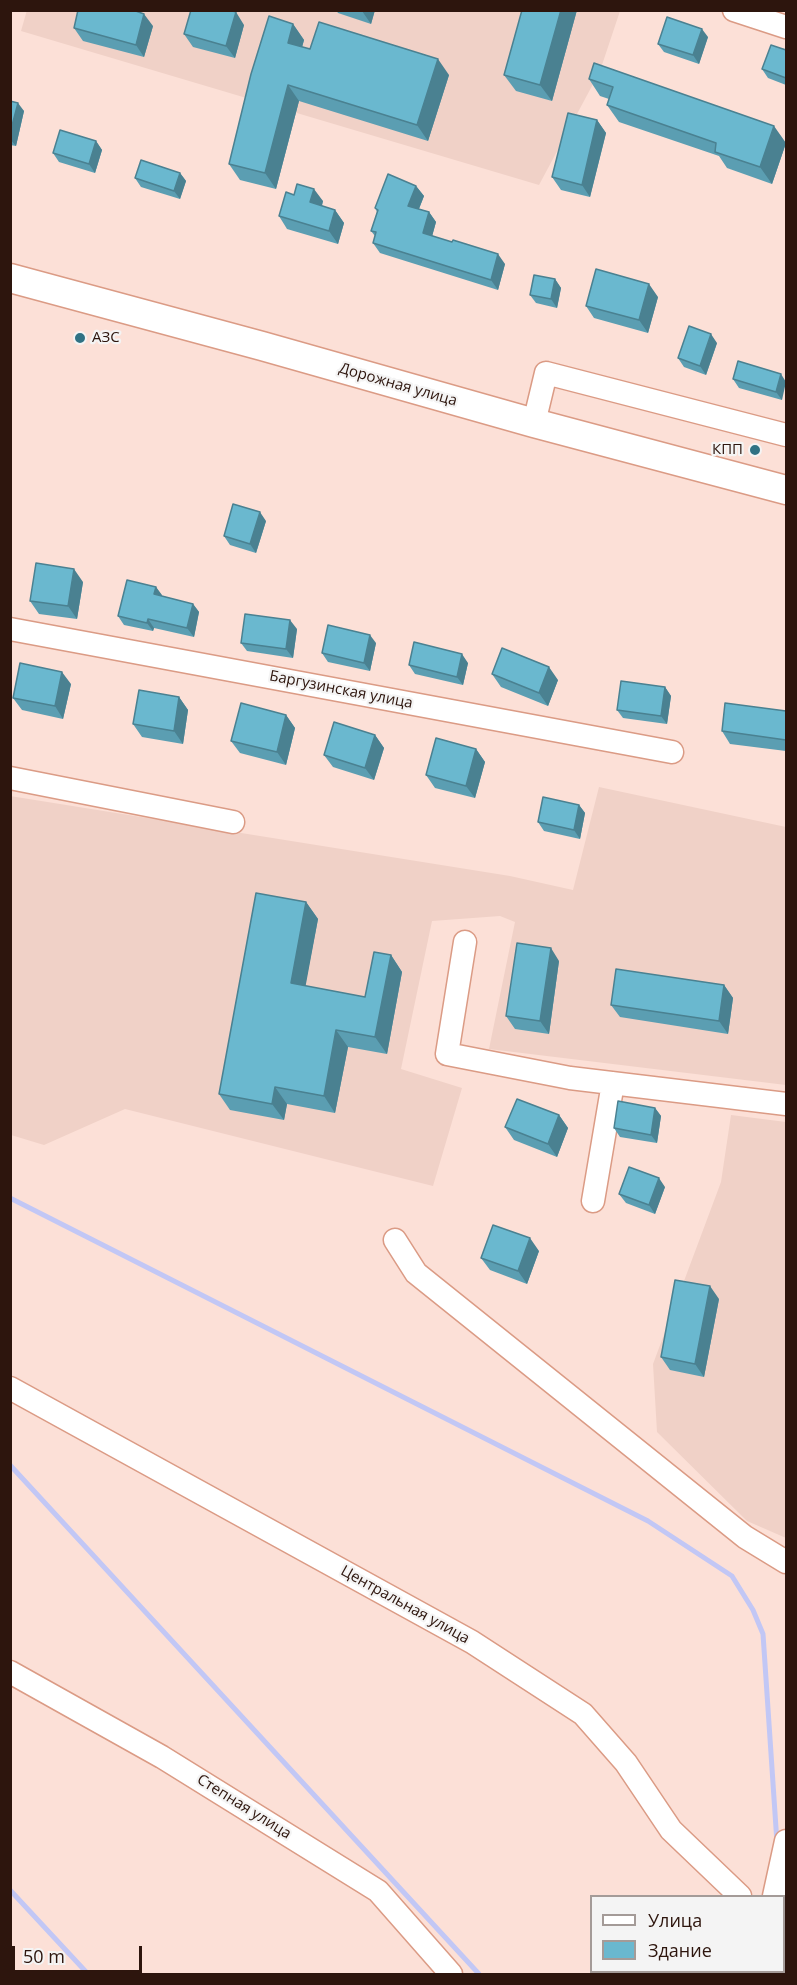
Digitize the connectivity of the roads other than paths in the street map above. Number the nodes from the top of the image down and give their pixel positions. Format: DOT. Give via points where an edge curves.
graph roads {
  1 [pos="734,10"];
  2 [pos="786,27"];
  3 [pos="10,278"];
  4 [pos="534,423"];
  5 [pos="786,435"];
  6 [pos="786,490"];
  7 [pos="10,628"];
  8 [pos="672,752"];
  9 [pos="10,778"];
  10 [pos="233,822"];
  11 [pos="465,942"];
  12 [pos="613,1083"];
  13 [pos="786,1104"];
  14 [pos="593,1201"];
  15 [pos="394,1240"];
  16 [pos="10,1388"];
  17 [pos="786,1562"];
  18 [pos="10,1672"];
  19 [pos="786,1841"];
  20 [pos="739,1895"];
  21 [pos="774,1895"];
  22 [pos="451,1974"];
  1 -- 2 [label="street"];
  3 -- 4 [label="main road, Дорожная улица"];
  4 -- 5 [label="street" via="546,373"];
  4 -- 6 [label="main road, Дорожная улица"];
  7 -- 8 [label="street, Баргузинская улица"];
  9 -- 10 [label="street"];
  11 -- 12 [label="street" via="447,1054"];
  12 -- 13 [label="street"];
  12 -- 14 [label="street"];
  15 -- 17 [label="street" via="416,1273 745,1537"];
  16 -- 20 [label="street, Центральная улица" via="471,1642 583,1714 626,1762 671,1830"];
  18 -- 22 [label="street, Степная улица" via="162,1757 378,1891"];
  19 -- 21 [label="street"];
}
